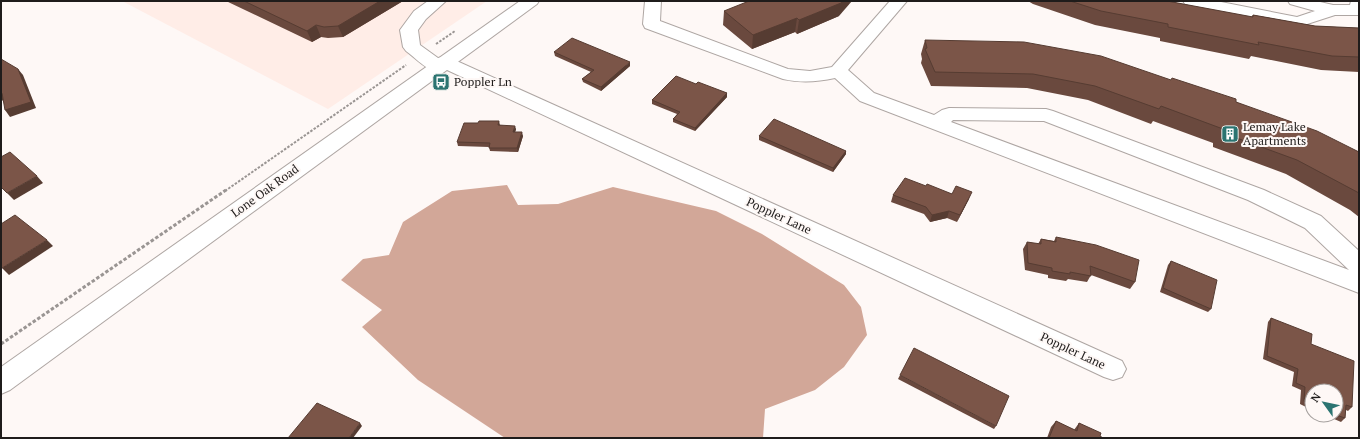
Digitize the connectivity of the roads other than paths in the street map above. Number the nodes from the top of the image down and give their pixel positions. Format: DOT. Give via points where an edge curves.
graph roads {
  1 [pos="438,1"];
  2 [pos="530,1"];
  3 [pos="653,1"];
  4 [pos="899,1"];
  5 [pos="1191,1"];
  6 [pos="1296,1"];
  7 [pos="1359,1"];
  8 [pos="1333,10"];
  9 [pos="435,61"];
  10 [pos="838,71"];
  11 [pos="936,123"];
  12 [pos="1359,266"];
  13 [pos="1359,284"];
  14 [pos="1113,369"];
  15 [pos="1,382"];
  1 -- 9 [label="street" via="420,15 408,30 412,47"];
  2 -- 9 [label="street, Lone Oak Road"];
  3 -- 10 [label="street" via="651,24 788,75 803,77"];
  4 -- 10 [label="street"];
  5 -- 8 [label="street" via="1298,22"];
  6 -- 8 [label="street"];
  7 -- 8 [label="street" via="1358,10"];
  9 -- 14 [label="street, Poppler Lane"];
  9 -- 15 [label="street, Lone Oak Road"];
  10 -- 11 [label="street" via="867,97"];
  11 -- 12 [label="street" via="949,114 1046,115 1256,196 1313,222"];
  11 -- 13 [label="street"];
}
